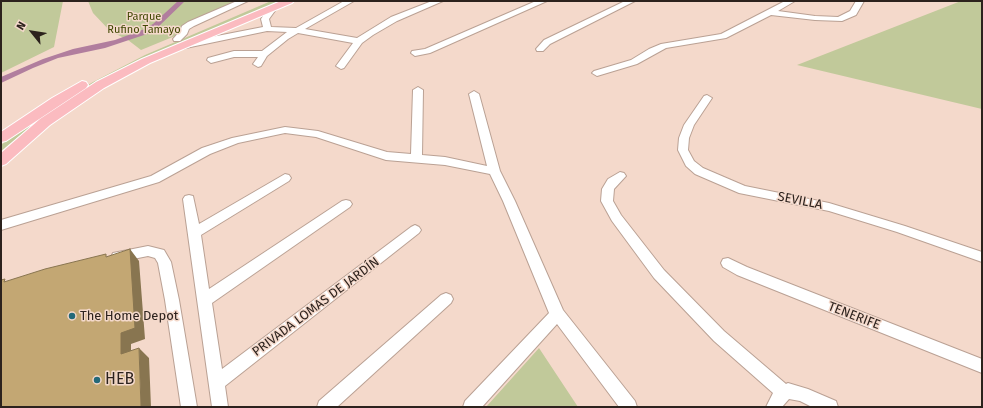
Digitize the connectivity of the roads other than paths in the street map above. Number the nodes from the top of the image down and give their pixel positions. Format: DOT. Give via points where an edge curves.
graph roads {
  1 [pos="244,1"];
  2 [pos="289,1"];
  3 [pos="350,1"];
  4 [pos="439,1"];
  5 [pos="543,1"];
  6 [pos="631,1"];
  7 [pos="791,1"];
  8 [pos="860,1"];
  9 [pos="269,4"];
  10 [pos="770,12"];
  11 [pos="267,29"];
  12 [pos="296,30"];
  13 [pos="359,41"];
  14 [pos="178,43"];
  15 [pos="540,49"];
  16 [pos="415,53"];
  17 [pos="264,54"];
  18 [pos="211,60"];
  19 [pos="258,64"];
  20 [pos="341,66"];
  21 [pos="597,73"];
  22 [pos="418,90"];
  23 [pos="474,94"];
  24 [pos="707,98"];
  25 [pos="1,138"];
  26 [pos="416,158"];
  27 [pos="1,161"];
  28 [pos="494,171"];
  29 [pos="620,176"];
  30 [pos="285,178"];
  31 [pos="189,199"];
  32 [pos="346,204"];
  33 [pos="3,224"];
  34 [pos="415,230"];
  35 [pos="194,233"];
  36 [pos="982,257"];
  37 [pos="102,262"];
  38 [pos="728,263"];
  39 [pos="446,299"];
  40 [pos="203,301"];
  41 [pos="557,314"];
  42 [pos="982,366"];
  43 [pos="216,383"];
  44 [pos="784,393"];
  45 [pos="189,407"];
  46 [pos="220,407"];
  47 [pos="325,407"];
  48 [pos="471,407"];
  49 [pos="629,407"];
  50 [pos="774,407"];
  51 [pos="830,407"];
  1 -- 14 [label="street" via="191,24 185,28"];
  2 -- 9 [label="main road"];
  3 -- 12 [label="street"];
  4 -- 13 [label="street" via="394,19"];
  5 -- 16 [label="street" via="427,51"];
  6 -- 15 [label="street" via="547,42"];
  7 -- 10 [label="street"];
  8 -- 10 [label="street" via="853,14 839,19"];
  9 -- 11 [label="street" via="265,19"];
  9 -- 14 [label="main road"];
  10 -- 21 [label="street" via="723,36 664,46 634,62"];
  11 -- 12 [label="street"];
  11 -- 14 [label="street"];
  12 -- 13 [label="street"];
  12 -- 17 [label="street"];
  13 -- 20 [label="street"];
  14 -- 25 [label="main road" via="127,61 84,84"];
  14 -- 27 [label="main road" via="79,98 28,135"];
  17 -- 18 [label="street" via="234,54"];
  17 -- 19 [label="street"];
  22 -- 26 [label="street"];
  23 -- 28 [label="street"];
  24 -- 36 [label="street, SEVILLA" via="684,138 683,150 690,164 699,171 743,190 829,207"];
  26 -- 28 [label="street"];
  26 -- 33 [label="street" via="386,156 318,134 300,131 274,132 236,140 206,151 155,179"];
  28 -- 41 [label="street"];
  29 -- 44 [label="street" via="608,189 607,201 616,218 665,279 719,336"];
  30 -- 35 [label="street"];
  31 -- 35 [label="street"];
  32 -- 40 [label="street"];
  34 -- 43 [label="street, PRIVADA LOMAS DE JARDÍN"];
  35 -- 40 [label="street"];
  37 -- 45 [label="street" via="148,251 162,257 172,300"];
  38 -- 42 [label="street, TENERIFE" via="742,272"];
  39 -- 47 [label="street"];
  40 -- 43 [label="street"];
  41 -- 48 [label="street"];
  41 -- 49 [label="street"];
  43 -- 46 [label="street"];
  44 -- 50 [label="street"];
  44 -- 51 [label="street" via="795,391"];
}
